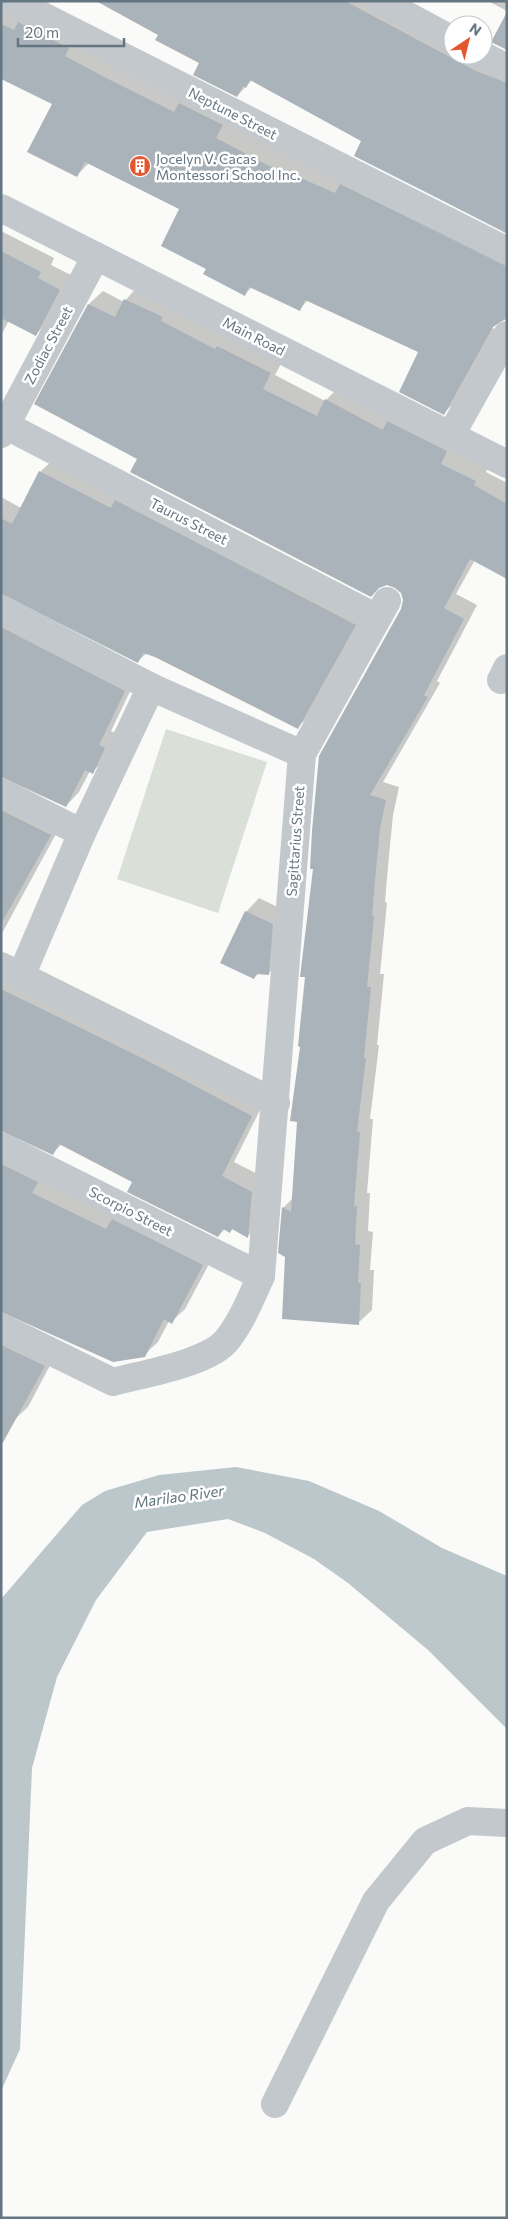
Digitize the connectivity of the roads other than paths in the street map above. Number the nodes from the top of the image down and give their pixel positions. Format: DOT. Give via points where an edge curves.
graph roads {
  1 [pos="13,1"];
  2 [pos="380,1"];
  3 [pos="443,35"];
  4 [pos="493,61"];
  5 [pos="507,68"];
  6 [pos="1,208"];
  7 [pos="507,251"];
  8 [pos="96,256"];
  9 [pos="507,335"];
  10 [pos="3,428"];
  11 [pos="451,435"];
  12 [pos="507,464"];
  13 [pos="1,608"];
  14 [pos="382,609"];
  15 [pos="152,687"];
  16 [pos="302,754"];
  17 [pos="1,792"];
  18 [pos="82,833"];
  19 [pos="11,971"];
  20 [pos="276,1103"];
  21 [pos="1,1146"];
  22 [pos="261,1276"];
  23 [pos="1,1327"];
  24 [pos="507,1823"];
  25 [pos="275,2104"];
  1 -- 7 [label="street, Neptune Street"];
  2 -- 3 [label="street"];
  4 -- 5 [label="street"];
  6 -- 8 [label="street, Main Road"];
  8 -- 10 [label="street, Zodiac Street"];
  8 -- 11 [label="street, Main Road"];
  9 -- 11 [label="street"];
  10 -- 14 [label="street, Taurus Street"];
  11 -- 12 [label="street, Main Road"];
  13 -- 15 [label="street"];
  14 -- 16 [label="street, Sagittarius Street"];
  15 -- 16 [label="street"];
  15 -- 18 [label="street"];
  16 -- 20 [label="street, Sagittarius Street"];
  17 -- 18 [label="street"];
  18 -- 19 [label="street"];
  19 -- 20 [label="street"];
  20 -- 22 [label="street, Sagittarius Street"];
  21 -- 22 [label="street, Scorpio Street"];
  22 -- 23 [label="street" via="226,1342 204,1357 113,1382"];
  24 -- 25 [label="street" via="468,1821 425,1841 376,1902"];
}
